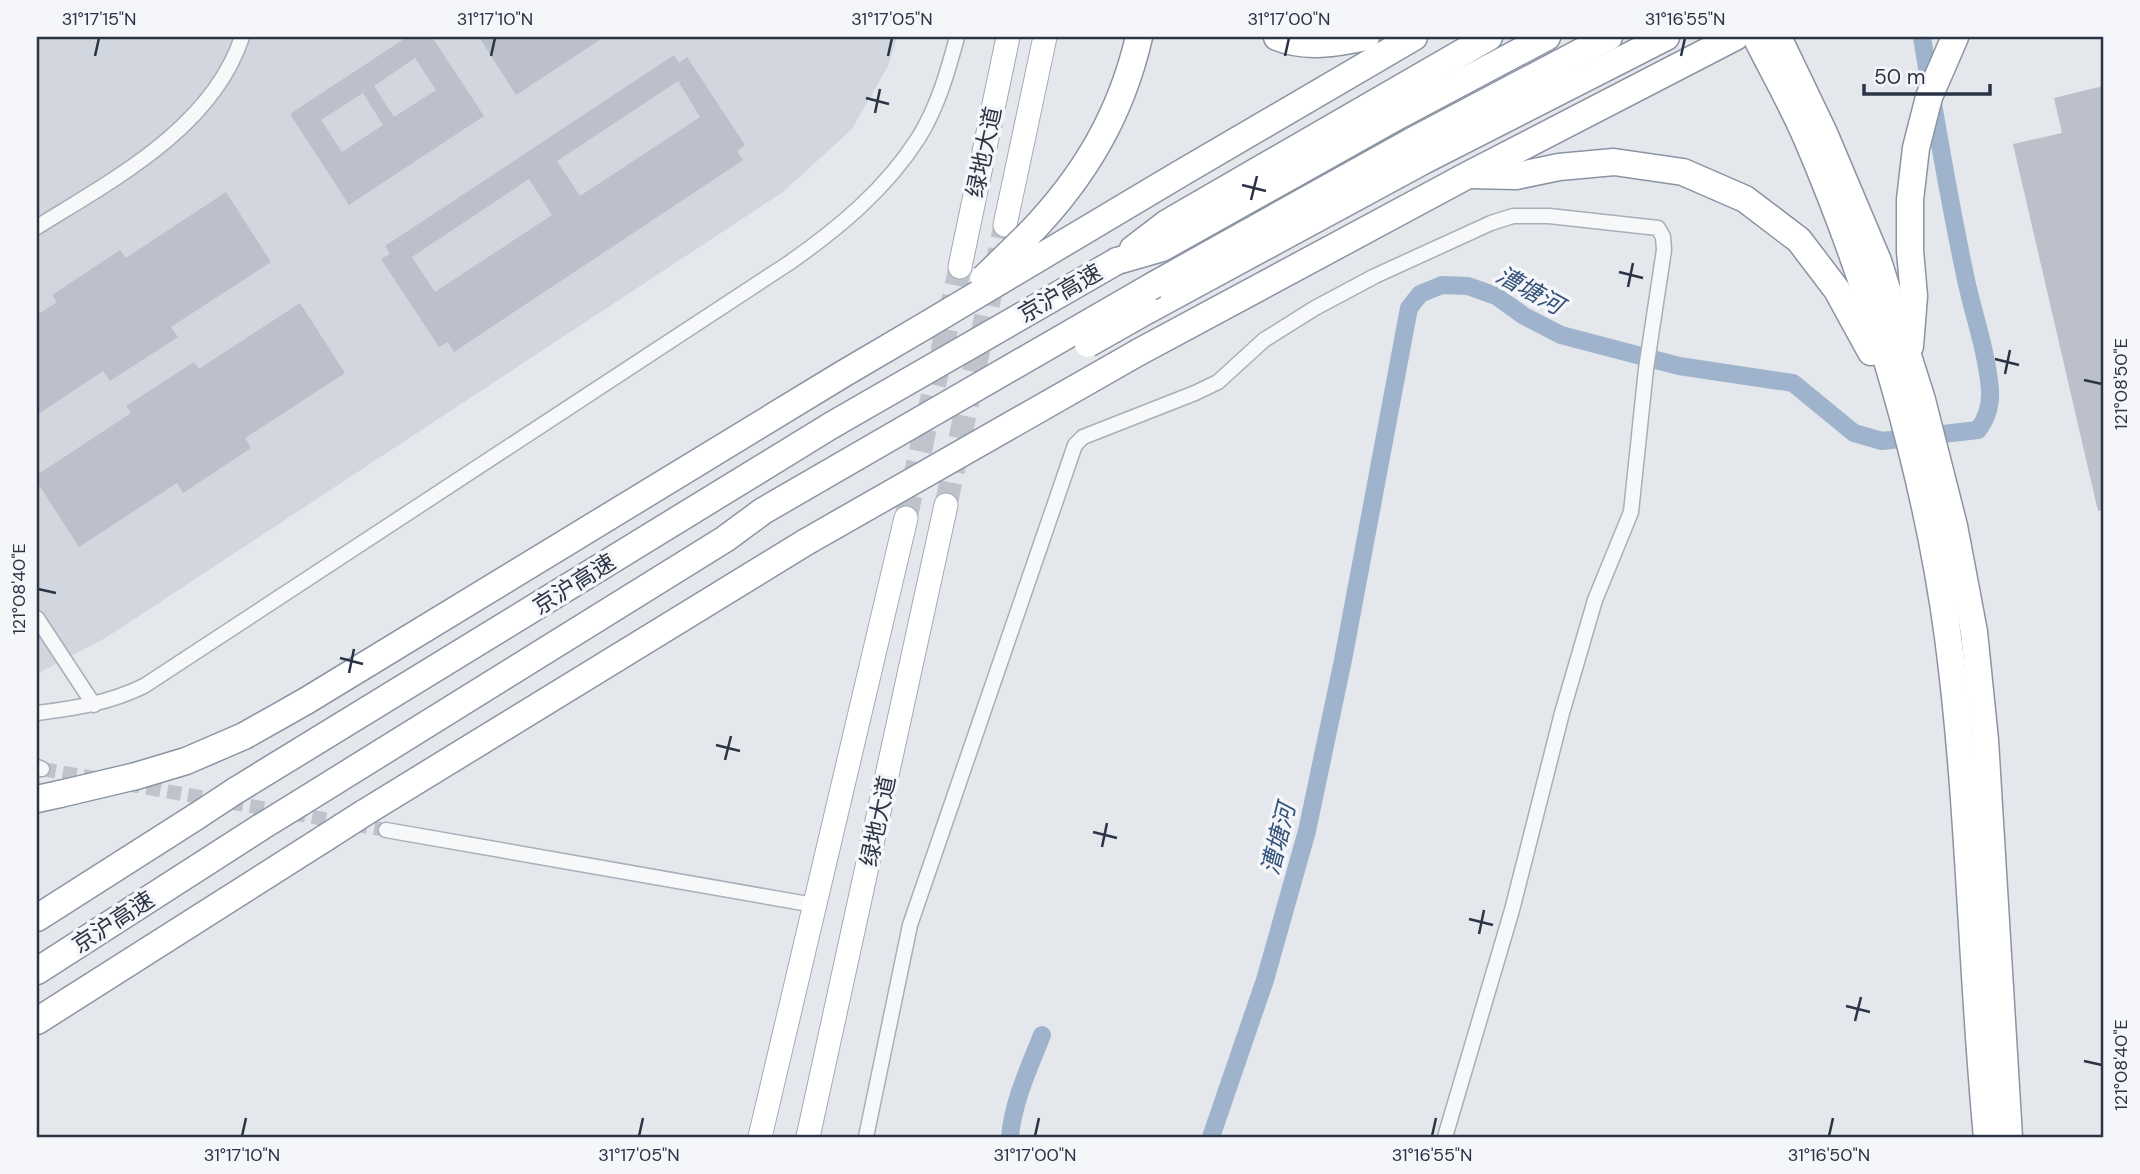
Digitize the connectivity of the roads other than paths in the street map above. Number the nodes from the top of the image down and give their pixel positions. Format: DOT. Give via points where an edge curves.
graph roads {
  1 [pos="243,37"];
  2 [pos="957,37"];
  3 [pos="1008,37"];
  4 [pos="1045,37"];
  5 [pos="1139,37"];
  6 [pos="1278,37"];
  7 [pos="1366,37"];
  8 [pos="1414,37"];
  9 [pos="1489,37"];
  10 [pos="1547,37"];
  11 [pos="1609,37"];
  12 [pos="1735,37"];
  13 [pos="1756,37"];
  14 [pos="1778,37"];
  15 [pos="1955,37"];
  16 [pos="1663,38"];
  17 [pos="1468,175"];
  18 [pos="1005,225"];
  19 [pos="37,227"];
  20 [pos="1165,235"];
  21 [pos="960,267"];
  22 [pos="1151,298"];
  23 [pos="923,327"];
  24 [pos="1910,358"];
  25 [pos="1910,401"];
  26 [pos="946,505"];
  27 [pos="906,518"];
  28 [pos="37,618"];
  29 [pos="94,705"];
  30 [pos="37,713"];
  31 [pos="48,797"];
  32 [pos="386,830"];
  33 [pos="1981,869"];
  34 [pos="814,905"];
  35 [pos="37,918"];
  36 [pos="37,971"];
  37 [pos="37,1021"];
  38 [pos="760,1137"];
  39 [pos="808,1137"];
  40 [pos="866,1137"];
  41 [pos="1445,1137"];
  42 [pos="1985,1137"];
  43 [pos="2011,1137"];
  1 -- 19 [label="street" via="236,57 209,96 174,134 115,179"];
  2 -- 29 [label="street" via="945,81 920,135 893,174 827,236 144,686"];
  3 -- 21 [label="main road, 绿地大道"];
  4 -- 18 [label="main road, 绿地大道"];
  5 -- 23 [label="highway, bridge" via="1120,101 1085,166 1020,245"];
  6 -- 7 [label="highway" via="1312,44"];
  8 -- 23 [label="highway, bridge"];
  9 -- 20 [label="highway, 京沪高速"];
  10 -- 20 [label="highway, 京沪高速"];
  11 -- 22 [label="highway, 京沪高速" via="1412,141"];
  12 -- 17 [label="highway"];
  13 -- 25 [label="highway" via="1806,138"];
  14 -- 24 [label="highway" via="1878,261"];
  15 -- 24 [label="highway" via="1929,97 1916,148 1910,200 1914,296"];
  16 -- 22 [label="highway, 京沪高速"];
  17 -- 25 [label="highway" via="1516,176 1614,162 1683,172 1745,199 1799,240 1838,290"];
  17 -- 37 [label="highway, bridge" via="1139,352 806,542 364,813"];
  20 -- 35 [label="highway, 京沪高速, bridge" via="832,425"];
  22 -- 36 [label="highway, 京沪高速, bridge" via="818,488 764,511"];
  23 -- 31 [label="highway, bridge" via="244,736 186,761"];
  24 -- 25 [label="highway"];
  25 -- 33 [label="highway" via="1974,632 1986,740"];
  26 -- 39 [label="main road, 绿地大道"];
  27 -- 34 [label="main road, 绿地大道"];
  28 -- 29 [label="street"];
  29 -- 30 [label="street"];
  32 -- 34 [label="street"];
  33 -- 42 [label="highway"];
  33 -- 43 [label="highway"];
  34 -- 38 [label="main road, 绿地大道"];
  40 -- 41 [label="street" via="911,925 1075,445 1083,437 1218,382 1264,340 1315,308 1466,232 1513,216 1658,228 1664,250 1631,512 1588,625"];
}
